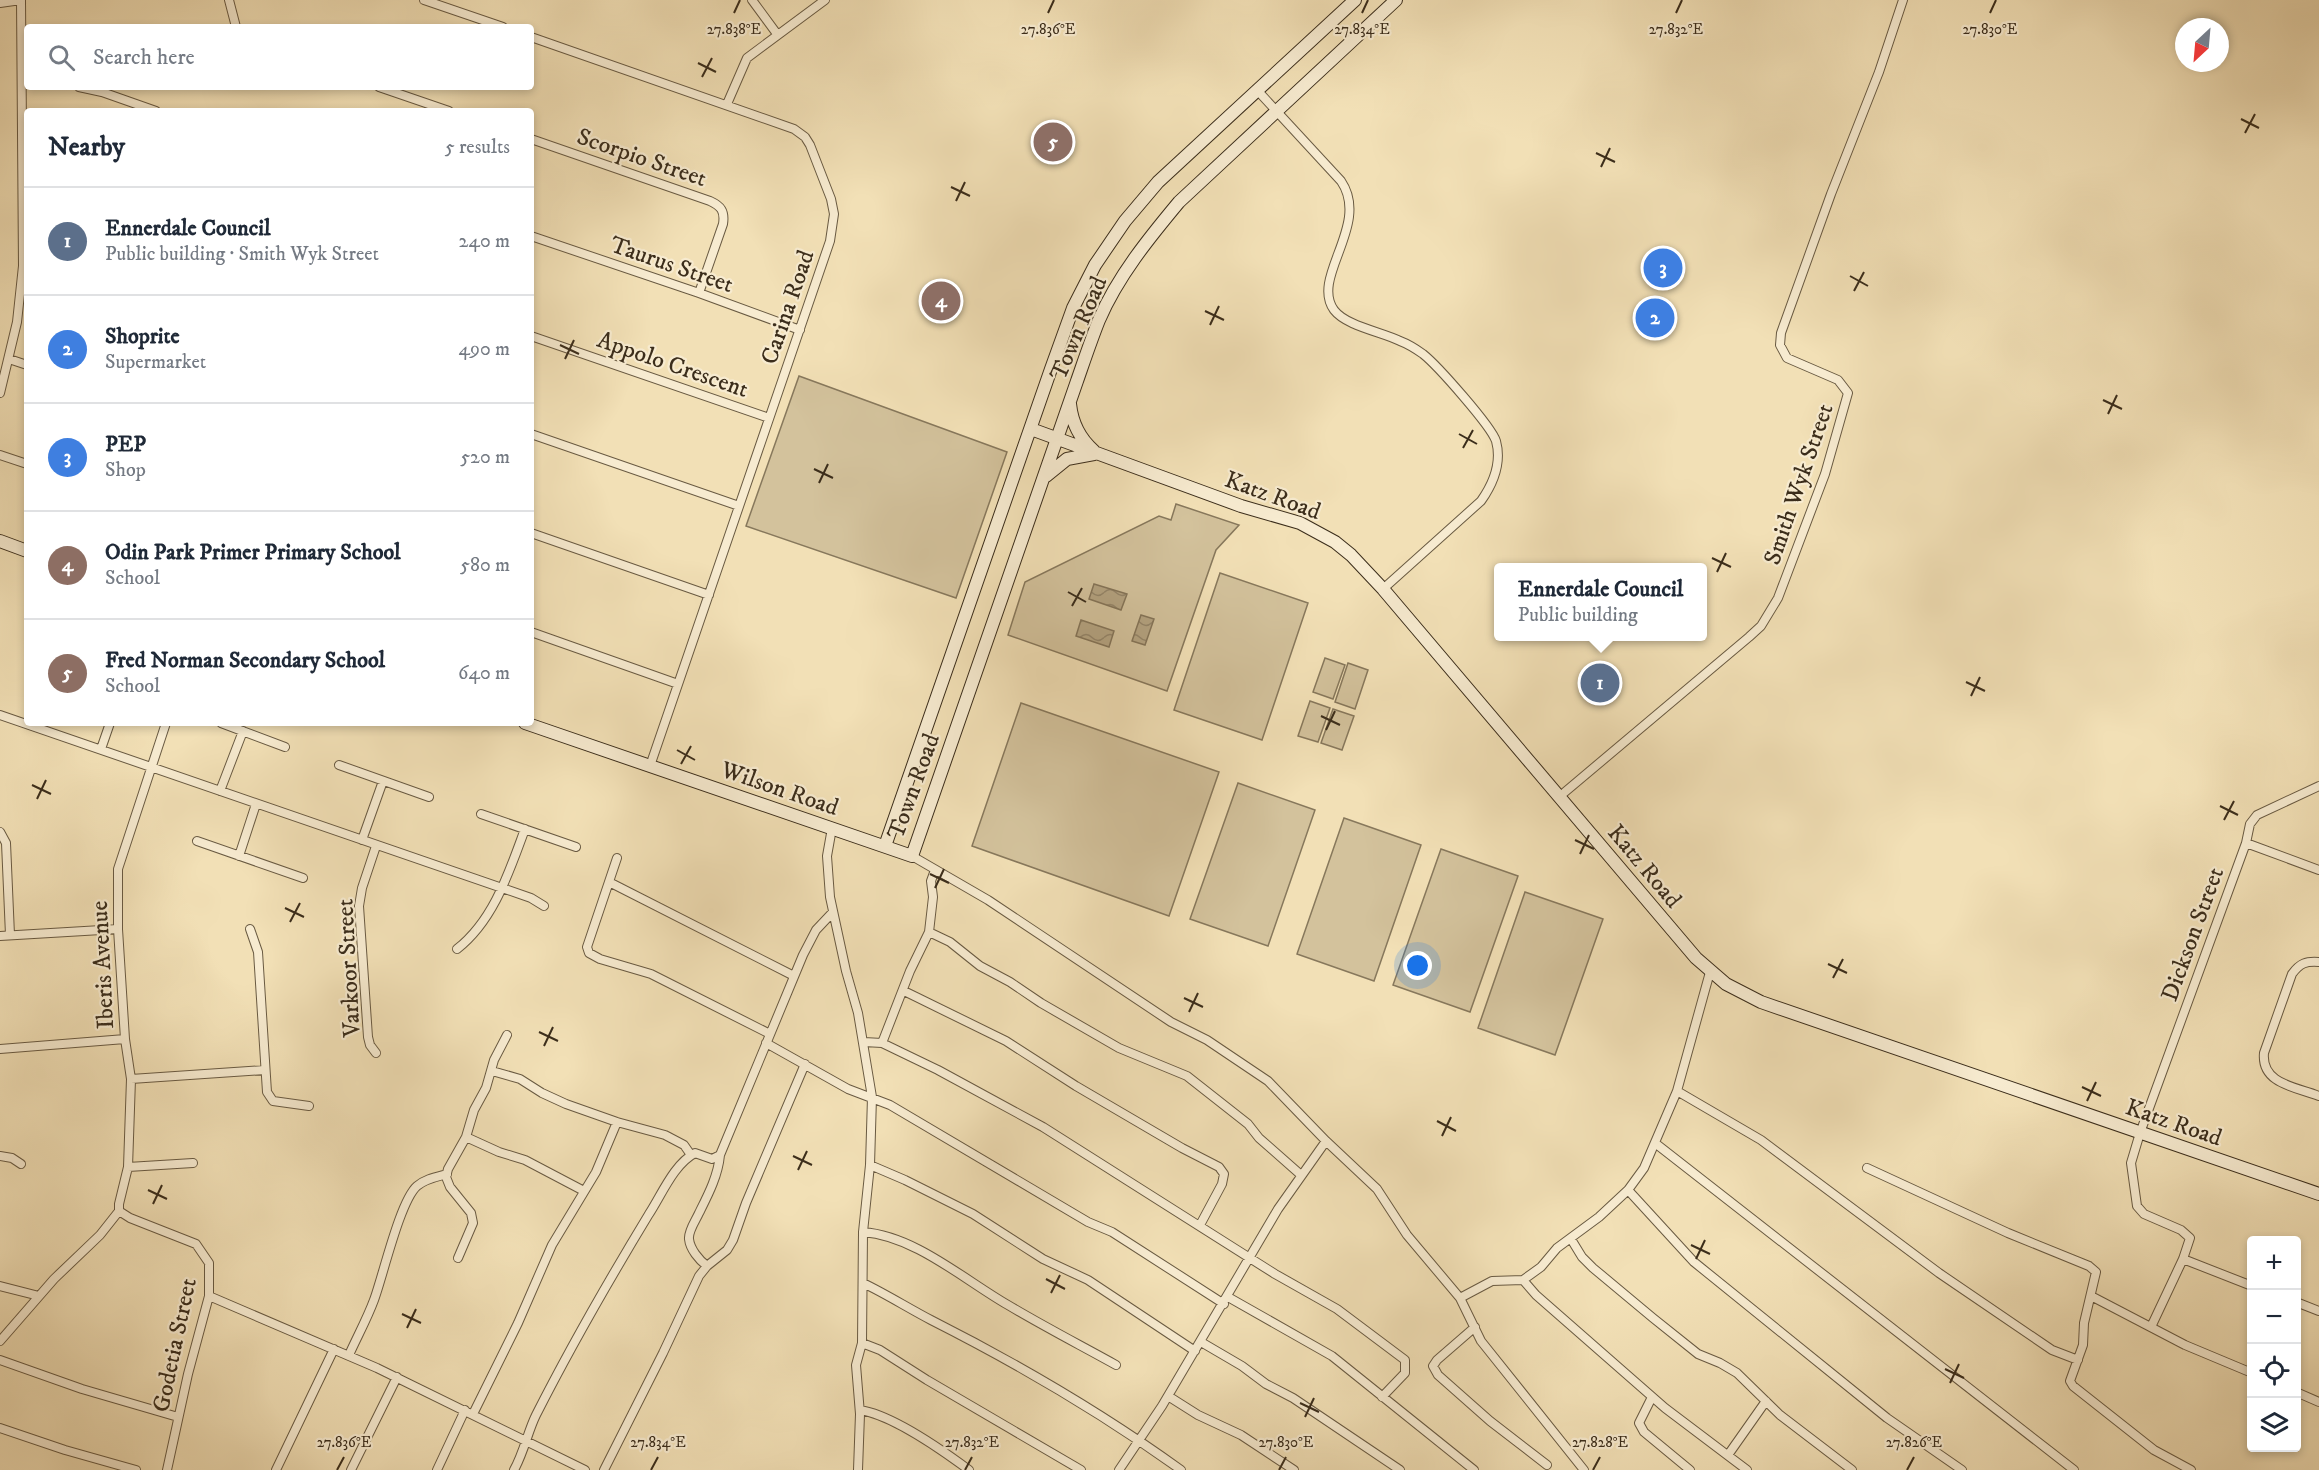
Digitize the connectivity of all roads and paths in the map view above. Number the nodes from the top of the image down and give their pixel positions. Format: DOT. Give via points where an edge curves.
graph roads {
  1 [pos="21,0"];
  2 [pos="229,0"];
  3 [pos="424,0"];
  4 [pos="752,0"];
  5 [pos="825,0"];
  6 [pos="1355,0"];
  7 [pos="1396,0"];
  8 [pos="1903,0"];
  9 [pos="0,3"];
  10 [pos="235,24"];
  11 [pos="494,24"];
  12 [pos="777,34"];
  13 [pos="534,38"];
  14 [pos="24,84"];
  15 [pos="24,90"];
  16 [pos="93,90"];
  17 [pos="389,90"];
  18 [pos="1257,90"];
  19 [pos="727,104"];
  20 [pos="24,108"];
  21 [pos="147,108"];
  22 [pos="440,108"];
  23 [pos="1277,111"];
  24 [pos="534,140"];
  25 [pos="534,237"];
  26 [pos="24,274"];
  27 [pos="699,293"];
  28 [pos="800,330"];
  29 [pos="534,337"];
  30 [pos="9,359"];
  31 [pos="24,364"];
  32 [pos="0,393"];
  33 [pos="1070,403"];
  34 [pos="769,418"];
  35 [pos="1031,429"];
  36 [pos="534,435"];
  37 [pos="1057,439"];
  38 [pos="1098,454"];
  39 [pos="0,455"];
  40 [pos="24,463"];
  41 [pos="1043,478"];
  42 [pos="739,506"];
  43 [pos="534,534"];
  44 [pos="0,541"];
  45 [pos="24,550"];
  46 [pos="1383,589"];
  47 [pos="709,595"];
  48 [pos="534,633"];
  49 [pos="678,684"];
  50 [pos="0,715"];
  51 [pos="24,721"];
  52 [pos="42,726"];
  53 [pos="109,726"];
  54 [pos="165,726"];
  55 [pos="229,726"];
  56 [pos="534,726"];
  57 [pos="243,731"];
  58 [pos="285,747"];
  59 [pos="101,749"];
  60 [pos="339,765"];
  61 [pos="650,766"];
  62 [pos="151,767"];
  63 [pos="383,781"];
  64 [pos="2319,786"];
  65 [pos="220,791"];
  66 [pos="429,797"];
  67 [pos="1558,797"];
  68 [pos="256,804"];
  69 [pos="481,814"];
  70 [pos="832,828"];
  71 [pos="525,829"];
  72 [pos="0,832"];
  73 [pos="362,840"];
  74 [pos="197,841"];
  75 [pos="2246,843"];
  76 [pos="376,846"];
  77 [pos="885,846"];
  78 [pos="576,847"];
  79 [pos="239,856"];
  80 [pos="912,856"];
  81 [pos="617,858"];
  82 [pos="935,870"];
  83 [pos="2319,870"];
  84 [pos="303,878"];
  85 [pos="609,882"];
  86 [pos="502,888"];
  87 [pos="544,906"];
  88 [pos="833,912"];
  89 [pos="118,928"];
  90 [pos="250,929"];
  91 [pos="929,932"];
  92 [pos="10,935"];
  93 [pos="0,936"];
  94 [pos="456,949"];
  95 [pos="2319,962"];
  96 [pos="1710,972"];
  97 [pos="795,976"];
  98 [pos="904,991"];
  99 [pos="770,1034"];
  100 [pos="507,1035"];
  101 [pos="125,1039"];
  102 [pos="864,1042"];
  103 [pos="766,1043"];
  104 [pos="882,1043"];
  105 [pos="0,1049"];
  106 [pos="376,1053"];
  107 [pos="805,1064"];
  108 [pos="265,1070"];
  109 [pos="492,1071"];
  110 [pos="131,1079"];
  111 [pos="1677,1091"];
  112 [pos="2319,1096"];
  113 [pos="872,1097"];
  114 [pos="309,1106"];
  115 [pos="617,1122"];
  116 [pos="2140,1133"];
  117 [pos="466,1137"];
  118 [pos="1326,1141"];
  119 [pos="1655,1143"];
  120 [pos="691,1155"];
  121 [pos="720,1155"];
  122 [pos="0,1156"];
  123 [pos="193,1163"];
  124 [pos="21,1164"];
  125 [pos="870,1165"];
  126 [pos="128,1167"];
  127 [pos="1867,1168"];
  128 [pos="447,1174"];
  129 [pos="1301,1175"];
  130 [pos="1628,1190"];
  131 [pos="584,1191"];
  132 [pos="2319,1194"];
  133 [pos="119,1211"];
  134 [pos="1200,1225"];
  135 [pos="862,1232"];
  136 [pos="1571,1239"];
  137 [pos="1251,1257"];
  138 [pos="458,1258"];
  139 [pos="2183,1259"];
  140 [pos="707,1266"];
  141 [pos="1523,1280"];
  142 [pos="863,1283"];
  143 [pos="2247,1284"];
  144 [pos="0,1286"];
  145 [pos="39,1296"];
  146 [pos="209,1296"];
  147 [pos="2091,1296"];
  148 [pos="1460,1298"];
  149 [pos="1226,1300"];
  150 [pos="2301,1304"];
  151 [pos="2319,1311"];
  152 [pos="1474,1327"];
  153 [pos="2151,1327"];
  154 [pos="0,1341"];
  155 [pos="1201,1342"];
  156 [pos="862,1343"];
  157 [pos="334,1349"];
  158 [pos="1196,1351"];
  159 [pos="349,1355"];
  160 [pos="0,1360"];
  161 [pos="2078,1360"];
  162 [pos="1116,1365"];
  163 [pos="2247,1371"];
  164 [pos="397,1377"];
  165 [pos="2301,1394"];
  166 [pos="1168,1396"];
  167 [pos="1382,1397"];
  168 [pos="1652,1397"];
  169 [pos="1766,1401"];
  170 [pos="2319,1402"];
  171 [pos="465,1410"];
  172 [pos="860,1410"];
  173 [pos="473,1414"];
  174 [pos="178,1417"];
  175 [pos="0,1428"];
  176 [pos="528,1440"];
  177 [pos="1139,1440"];
  178 [pos="1728,1455"];
  179 [pos="1547,1465"];
  180 [pos="136,1470"];
  181 [pos="167,1470"];
  182 [pos="276,1470"];
  183 [pos="351,1470"];
  184 [pos="437,1470"];
  185 [pos="514,1470"];
  186 [pos="585,1470"];
  187 [pos="604,1470"];
  188 [pos="858,1470"];
  189 [pos="969,1470"];
  190 [pos="1081,1470"];
  191 [pos="1119,1470"];
  192 [pos="1181,1470"];
  193 [pos="1294,1470"];
  194 [pos="1400,1470"];
  195 [pos="1474,1470"];
  196 [pos="1584,1470"];
  197 [pos="1690,1470"];
  198 [pos="1747,1470"];
  199 [pos="1852,1470"];
  200 [pos="1962,1470"];
  201 [pos="2074,1470"];
  202 [pos="2191,1470"];
  1 -- 9 [label="street"];
  1 -- 14 [label="street"];
  2 -- 10 [label="street"];
  3 -- 11 [label="street"];
  4 -- 12 [label="street"];
  5 -- 12 [label="street"];
  6 -- 18 [label="street, Town Road"];
  7 -- 23 [label="street, Town Road"];
  8 -- 67 [label="street, Smith Wyk Street" via="1781,333 1780,345 1787,358 1838,380 1848,393 1826,474 1778,598 1761,626 1749,637"];
  12 -- 19 [label="street" via="747,58"];
  13 -- 19 [label="street, Carina Road"];
  15 -- 20 [label="street"];
  16 -- 21 [label="street"];
  17 -- 22 [label="street"];
  18 -- 23 [label="street"];
  18 -- 35 [label="street, Town Road" via="1158,182 1095,265 1073,308"];
  19 -- 28 [label="street, Carina Road" via="794,129 805,137 831,199 834,214 830,241"];
  23 -- 33 [label="street, Town Road" via="1179,202 1150,237 1100,319"];
  23 -- 46 [label="street" via="1341,181 1350,199 1350,217 1328,291 1333,309 1345,319 1425,355 1496,440 1497,467 1481,501"];
  24 -- 27 [label="street, Scorpio Street" via="720,207 723,224"];
  25 -- 27 [label="street, Taurus Street"];
  26 -- 30 [label="street"];
  27 -- 28 [label="street, Taurus Street"];
  28 -- 34 [label="street, Carina Road"];
  29 -- 34 [label="street, Appolo Crescent"];
  30 -- 31 [label="street"];
  30 -- 32 [label="street"];
  33 -- 37 [label="street, Town Road"];
  33 -- 38 [label="street" via="1076,428"];
  34 -- 42 [label="street, Carina Road"];
  35 -- 37 [label="street, Katz Road"];
  35 -- 77 [label="street, Town Road"];
  36 -- 42 [label="street"];
  37 -- 38 [label="street, Katz Road"];
  37 -- 41 [label="street, Town Road"];
  38 -- 41 [label="street" via="1067,459"];
  38 -- 46 [label="street, Katz Road" via="1310,528 1351,555"];
  39 -- 40 [label="street"];
  41 -- 80 [label="street, Town Road"];
  42 -- 47 [label="street, Carina Road"];
  43 -- 47 [label="street"];
  44 -- 45 [label="street"];
  46 -- 67 [label="street, Katz Road"];
  47 -- 49 [label="street, Carina Road"];
  48 -- 49 [label="street"];
  49 -- 61 [label="street, Carina Road"];
  50 -- 51 [label="street"];
  52 -- 59 [label="street"];
  53 -- 59 [label="street"];
  54 -- 62 [label="street, Iberis Avenue"];
  55 -- 57 [label="street"];
  56 -- 61 [label="street, Wilson Road"];
  57 -- 58 [label="street"];
  57 -- 65 [label="street"];
  59 -- 62 [label="street"];
  60 -- 63 [label="street"];
  61 -- 70 [label="street, Wilson Road"];
  62 -- 65 [label="street"];
  62 -- 89 [label="street, Iberis Avenue" via="120,858"];
  63 -- 66 [label="street"];
  63 -- 73 [label="street"];
  64 -- 75 [label="street, Dickson Street" via="2257,815 2250,824"];
  65 -- 68 [label="street"];
  67 -- 96 [label="street, Katz Road"];
  68 -- 73 [label="street"];
  68 -- 79 [label="street"];
  69 -- 71 [label="street"];
  70 -- 77 [label="street, Wilson Road"];
  70 -- 88 [label="street" via="827,856"];
  71 -- 78 [label="street"];
  71 -- 86 [label="street"];
  72 -- 92 [label="street" via="6,843"];
  73 -- 76 [label="street"];
  74 -- 79 [label="street"];
  75 -- 83 [label="street"];
  75 -- 116 [label="street, Dickson Street"];
  76 -- 86 [label="street"];
  76 -- 106 [label="street, Varkoor Street" via="359,906 368,1036"];
  77 -- 80 [label="street, Town Road"];
  79 -- 84 [label="street"];
  80 -- 82 [label="street"];
  81 -- 85 [label="street"];
  82 -- 91 [label="street"];
  82 -- 118 [label="street" via="1254,1070"];
  85 -- 97 [label="street"];
  85 -- 99 [label="street" via="587,947 589,953 651,974"];
  86 -- 87 [label="street"];
  86 -- 94 [label="street" via="475,932"];
  88 -- 97 [label="street" via="816,930"];
  88 -- 102 [label="street"];
  89 -- 92 [label="street"];
  89 -- 101 [label="street, Iberis Avenue"];
  90 -- 108 [label="street" via="258,952"];
  91 -- 98 [label="street"];
  91 -- 129 [label="street" via="1119,1048 1187,1076 1248,1124 1258,1138"];
  92 -- 93 [label="street"];
  95 -- 112 [label="street" via="2298,965 2292,974 2263,1064 2267,1074 2276,1080"];
  96 -- 111 [label="street"];
  96 -- 116 [label="street, Katz Road" via="1761,1002"];
  97 -- 99 [label="street"];
  98 -- 104 [label="street"];
  98 -- 134 [label="street" via="1006,1041 1086,1092 1219,1167 1224,1174 1222,1184"];
  99 -- 103 [label="street"];
  100 -- 109 [label="street"];
  101 -- 105 [label="street"];
  101 -- 110 [label="street, Iberis Avenue"];
  102 -- 104 [label="street"];
  102 -- 113 [label="street"];
  103 -- 107 [label="street"];
  103 -- 121 [label="street"];
  104 -- 134 [label="street" via="1043,1127"];
  107 -- 113 [label="street" via="848,1089"];
  107 -- 140 [label="street" via="733,1240"];
  108 -- 110 [label="street"];
  108 -- 114 [label="street" via="267,1092 273,1101"];
  109 -- 115 [label="street" via="520,1079 542,1094"];
  109 -- 117 [label="street"];
  110 -- 126 [label="street, Iberis Avenue"];
  111 -- 119 [label="street"];
  111 -- 161 [label="street" via="1761,1140 1939,1273 2052,1350"];
  113 -- 125 [label="street"];
  113 -- 149 [label="street"];
  115 -- 120 [label="street" via="665,1135 684,1145"];
  115 -- 131 [label="street"];
  116 -- 132 [label="street, Katz Road"];
  116 -- 139 [label="street, Dickson Street" via="2131,1163 2137,1206 2144,1215 2181,1230 2190,1238"];
  117 -- 128 [label="street"];
  117 -- 131 [label="street" via="525,1160"];
  118 -- 129 [label="street"];
  118 -- 148 [label="street" via="1377,1189 1407,1235"];
  119 -- 130 [label="street"];
  119 -- 201 [label="street"];
  120 -- 121 [label="street" via="712,1159"];
  120 -- 176 [label="street" via="672,1177 621,1261 535,1417"];
  121 -- 140 [label="street" via="710,1190 688,1236 690,1246"];
  122 -- 124 [label="street"];
  123 -- 126 [label="street"];
  125 -- 135 [label="street"];
  125 -- 158 [label="street" via="973,1215 1043,1259 1088,1280"];
  126 -- 133 [label="street, Iberis Avenue"];
  127 -- 147 [label="street" via="2089,1266 2096,1272"];
  128 -- 138 [label="street" via="450,1187 471,1213 473,1223"];
  128 -- 159 [label="street" via="415,1187 408,1199 374,1299"];
  129 -- 137 [label="street"];
  130 -- 136 [label="street"];
  130 -- 200 [label="street" via="1694,1262 1887,1418"];
  131 -- 173 [label="street" via="552,1245"];
  133 -- 145 [label="street"];
  133 -- 146 [label="street, Godetia Street" via="196,1244 209,1263"];
  134 -- 137 [label="street"];
  135 -- 142 [label="street"];
  135 -- 162 [label="street" via="882,1233 904,1241"];
  136 -- 141 [label="street"];
  136 -- 169 [label="street" via="1593,1268 1698,1354 1737,1373"];
  137 -- 149 [label="street"];
  137 -- 167 [label="street" via="1337,1309 1405,1360 1405,1373"];
  139 -- 143 [label="street"];
  139 -- 153 [label="street"];
  140 -- 187 [label="street"];
  141 -- 148 [label="street" via="1492,1281"];
  141 -- 168 [label="street"];
  142 -- 156 [label="street"];
  142 -- 177 [label="street" via="1059,1389"];
  144 -- 145 [label="street"];
  145 -- 154 [label="street"];
  146 -- 157 [label="street"];
  146 -- 174 [label="street, Godetia Street"];
  147 -- 153 [label="street"];
  147 -- 161 [label="street"];
  148 -- 152 [label="street"];
  149 -- 155 [label="street"];
  149 -- 167 [label="street" via="1332,1356"];
  150 -- 151 [label="street"];
  152 -- 179 [label="street" via="1433,1366 1438,1375 1490,1421"];
  152 -- 196 [label="street"];
  153 -- 163 [label="street"];
  155 -- 158 [label="street"];
  155 -- 194 [label="street"];
  156 -- 172 [label="street" via="856,1365"];
  156 -- 190 [label="street"];
  157 -- 159 [label="street"];
  157 -- 182 [label="street"];
  158 -- 166 [label="street"];
  159 -- 164 [label="street"];
  160 -- 174 [label="street"];
  161 -- 202 [label="street" via="2070,1381 2073,1386 2154,1450"];
  164 -- 171 [label="street"];
  164 -- 183 [label="street"];
  165 -- 170 [label="street"];
  166 -- 177 [label="street"];
  166 -- 193 [label="street" via="1241,1435"];
  167 -- 195 [label="street"];
  168 -- 178 [label="street"];
  168 -- 197 [label="street" via="1640,1423 1644,1432"];
  169 -- 178 [label="street"];
  169 -- 199 [label="street"];
  171 -- 173 [label="street"];
  171 -- 184 [label="street"];
  172 -- 188 [label="street"];
  172 -- 189 [label="street" via="880,1414"];
  173 -- 176 [label="street"];
  174 -- 181 [label="street, Godetia Street"];
  175 -- 180 [label="street"];
  176 -- 185 [label="street"];
  176 -- 186 [label="street"];
  177 -- 191 [label="street"];
  177 -- 192 [label="street"];
  178 -- 198 [label="street"];
}
